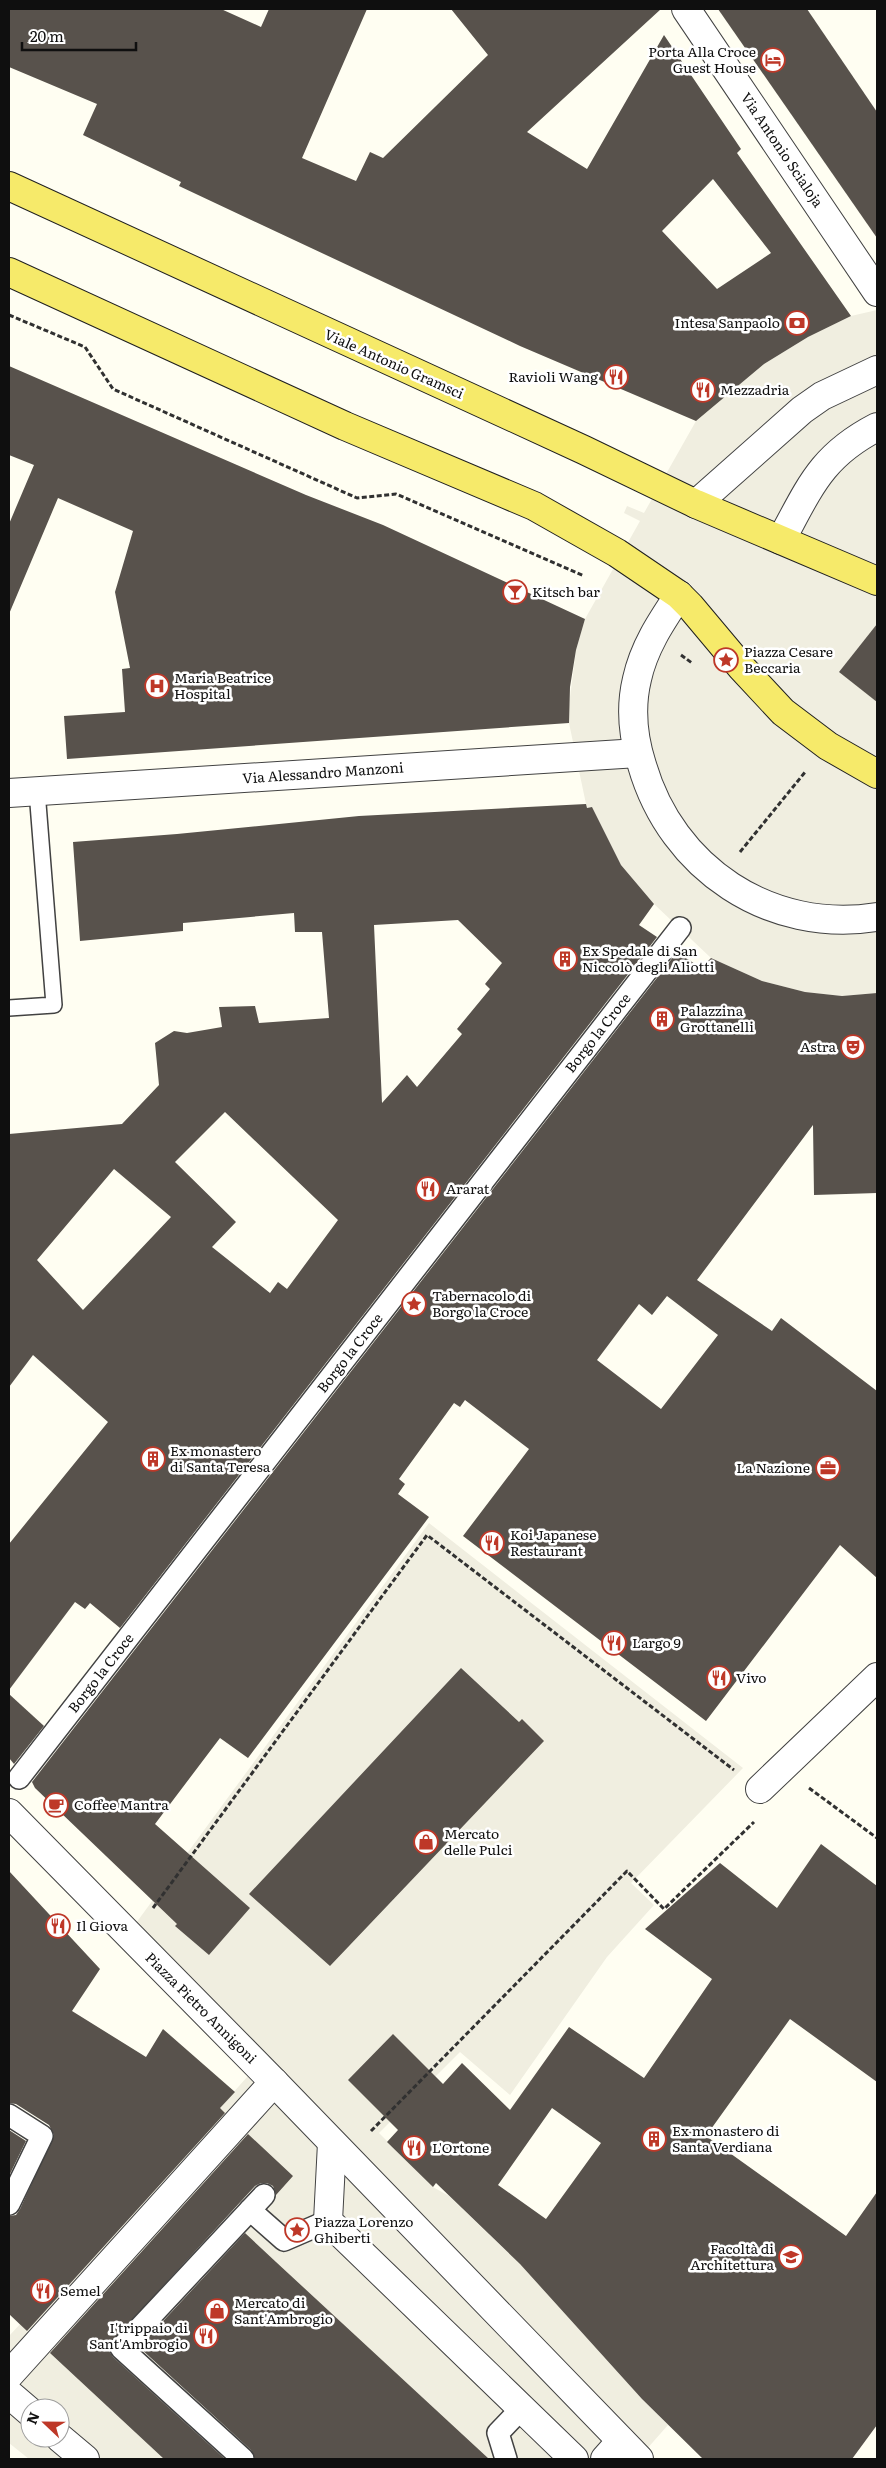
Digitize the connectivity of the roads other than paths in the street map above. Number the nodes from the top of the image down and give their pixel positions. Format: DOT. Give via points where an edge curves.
graph roads {
  1 [pos="686,9"];
  2 [pos="9,186"];
  3 [pos="9,272"];
  4 [pos="877,292"];
  5 [pos="877,370"];
  6 [pos="877,427"];
  7 [pos="696,504"];
  8 [pos="780,540"];
  9 [pos="877,582"];
  10 [pos="679,595"];
  11 [pos="638,752"];
  12 [pos="877,774"];
  13 [pos="37,792"];
  14 [pos="9,793"];
  15 [pos="877,917"];
  16 [pos="680,928"];
  17 [pos="9,1008"];
  18 [pos="877,1677"];
  19 [pos="19,1778"];
  20 [pos="760,1789"];
  21 [pos="9,1813"];
  22 [pos="274,2082"];
  23 [pos="9,2116"];
  24 [pos="332,2143"];
  25 [pos="9,2204"];
  26 [pos="328,2221"];
  27 [pos="9,2374"];
  28 [pos="9,2394"];
  29 [pos="20,2403"];
  30 [pos="521,2409"];
  31 [pos="70,2446"];
  32 [pos="622,2453"];
  33 [pos="85,2459"];
  34 [pos="243,2459"];
  35 [pos="506,2459"];
  36 [pos="574,2459"];
  1 -- 4 [label="street, Via Antonio Scialoja"];
  2 -- 7 [label="main road, Viale Antonio Gramsci"];
  3 -- 10 [label="main road" via="345,426 534,506 617,553"];
  5 -- 7 [label="street" via="822,396 802,410"];
  6 -- 8 [label="street" via="844,446 826,464"];
  7 -- 8 [label="main road, Viale Antonio Gramsci"];
  8 -- 9 [label="main road"];
  10 -- 11 [label="street" via="655,630 636,680 633,729"];
  10 -- 12 [label="main road" via="783,712 828,746"];
  11 -- 13 [label="street, Via Alessandro Manzoni"];
  11 -- 15 [label="street" via="647,785 662,815 694,857 724,883 758,902 794,914 848,921"];
  13 -- 14 [label="street, Via Alessandro Manzoni"];
  13 -- 17 [label="lane" via="54,1005"];
  16 -- 19 [label="street, Borgo la Croce"];
  18 -- 20 [label="street"];
  21 -- 22 [label="street, Piazza Pietro Annigoni"];
  22 -- 24 [label="street"];
  22 -- 27 [label="street"];
  23 -- 25 [label="street" via="42,2136"];
  24 -- 26 [label="street"];
  24 -- 32 [label="street"];
  26 -- 30 [label="street"];
  26 -- 34 [label="street" via="284,2240 257,2203 121,2348"];
  28 -- 29 [label="street"];
  30 -- 35 [label="street" via="498,2433"];
  30 -- 36 [label="street"];
  31 -- 33 [label="street"];
}
